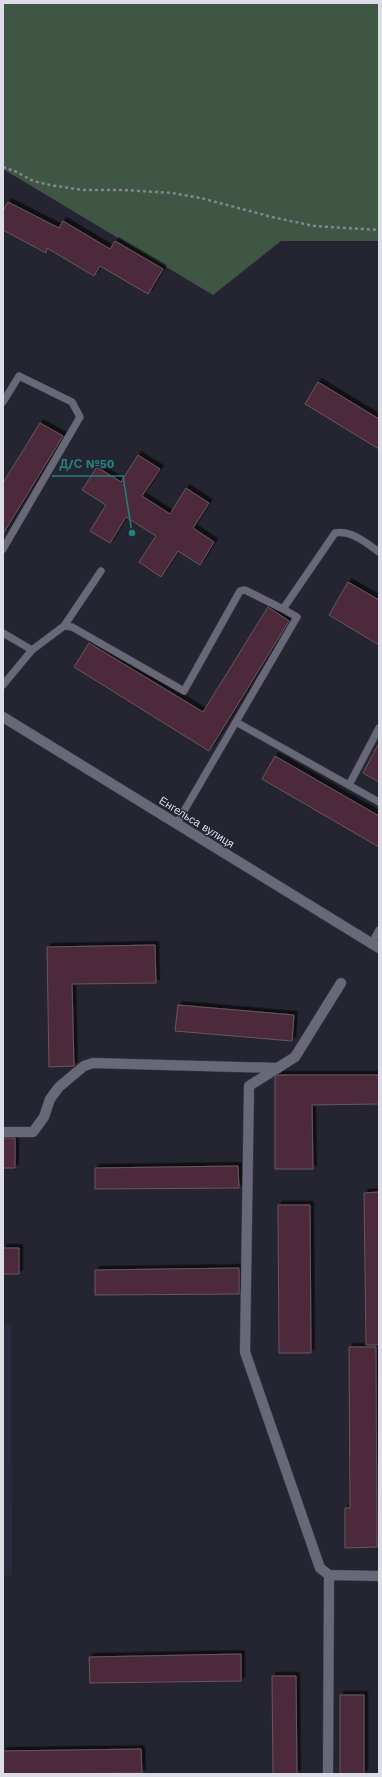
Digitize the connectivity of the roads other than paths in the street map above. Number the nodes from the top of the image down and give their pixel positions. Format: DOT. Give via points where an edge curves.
graph roads {
  1 [pos="3,402"];
  2 [pos="3,549"];
  3 [pos="379,552"];
  4 [pos="101,571"];
  5 [pos="283,609"];
  6 [pos="64,626"];
  7 [pos="3,633"];
  8 [pos="32,650"];
  9 [pos="3,685"];
  10 [pos="3,717"];
  11 [pos="236,722"];
  12 [pos="379,728"];
  13 [pos="349,785"];
  14 [pos="379,802"];
  15 [pos="177,823"];
  16 [pos="379,930"];
  17 [pos="376,946"];
  18 [pos="341,983"];
  19 [pos="278,1068"];
  20 [pos="3,1132"];
  21 [pos="329,1575"];
  22 [pos="379,1576"];
  23 [pos="328,1774"];
  1 -- 2 [label="lane" via="20,376 72,402 80,417"];
  3 -- 5 [label="lane" via="354,535 335,533"];
  4 -- 6 [label="lane"];
  5 -- 6 [label="lane" via="244,590 240,591 184,691 72,627"];
  5 -- 11 [label="lane" via="297,617"];
  6 -- 8 [label="lane"];
  7 -- 8 [label="lane"];
  8 -- 9 [label="lane"];
  10 -- 15 [label="street, Енгельса вулиця"];
  11 -- 13 [label="lane"];
  11 -- 15 [label="lane"];
  12 -- 13 [label="lane"];
  13 -- 14 [label="lane"];
  15 -- 17 [label="street, Енгельса вулиця"];
  16 -- 17 [label="lane"];
  18 -- 19 [label="street" via="295,1057"];
  19 -- 20 [label="street" via="93,1063 84,1066 59,1087 50,1100 44,1117 33,1132"];
  19 -- 21 [label="street" via="249,1086 245,1352 320,1568"];
  21 -- 22 [label="street"];
  21 -- 23 [label="street"];
}
